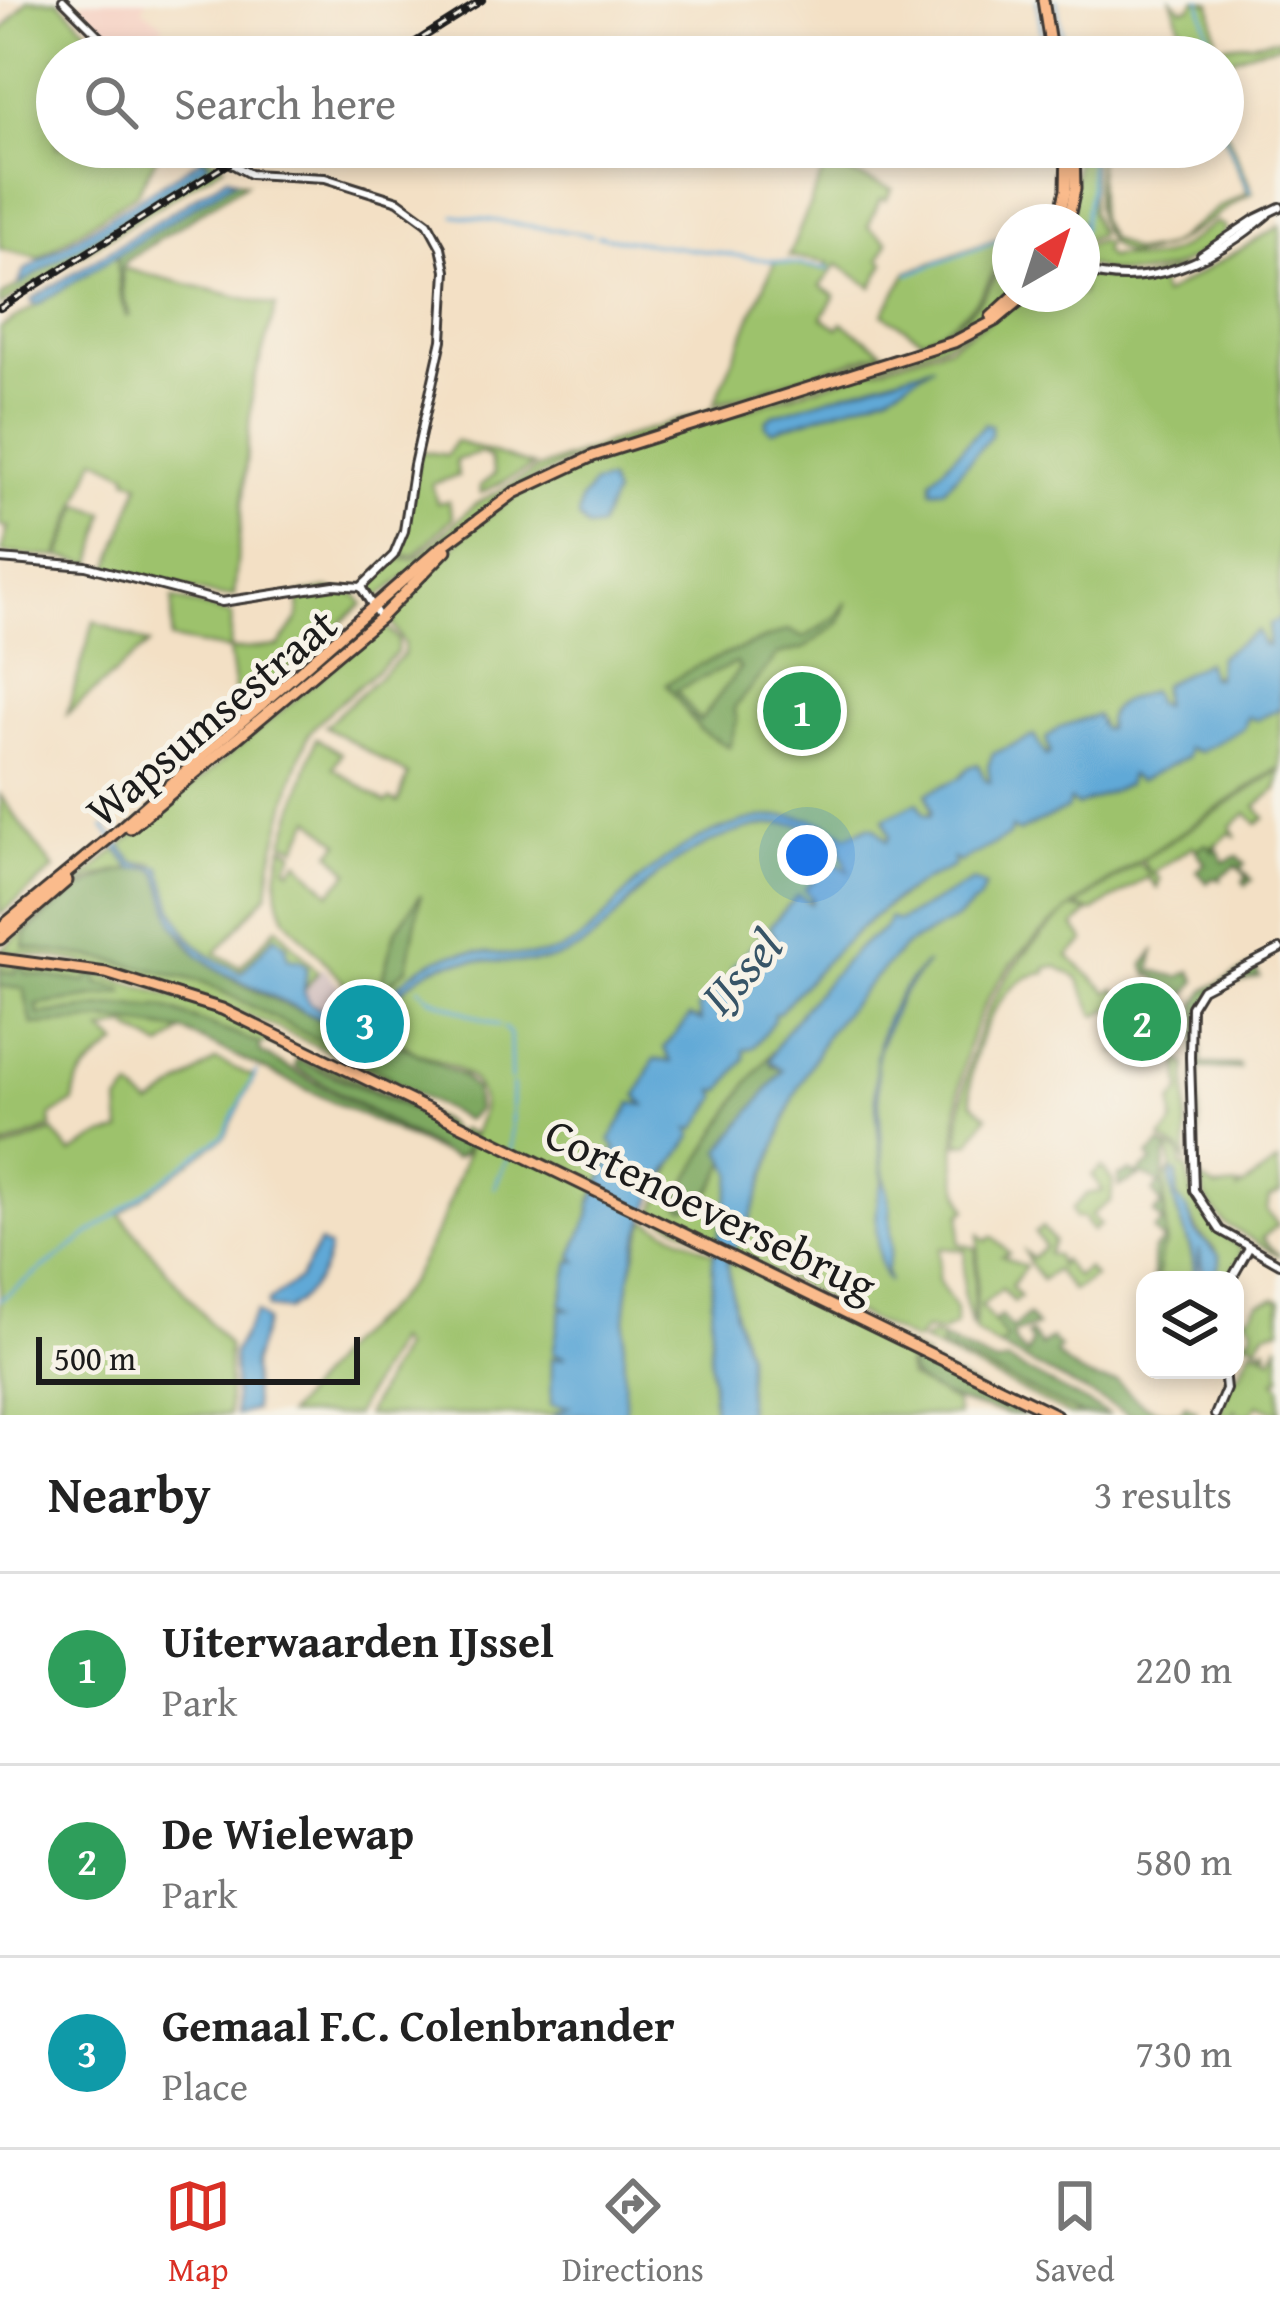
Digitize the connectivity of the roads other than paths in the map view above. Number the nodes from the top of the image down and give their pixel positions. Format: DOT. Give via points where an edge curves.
graph roads {
  1 [pos="63,0"];
  2 [pos="1046,0"];
  3 [pos="99,36"];
  4 [pos="1051,36"];
  5 [pos="239,168"];
  6 [pos="1069,168"];
  7 [pos="1073,168"];
  8 [pos="1062,204"];
  9 [pos="1072,204"];
  10 [pos="1280,208"];
  11 [pos="1100,275"];
  12 [pos="998,312"];
  13 [pos="1008,312"];
  14 [pos="979,330"];
  15 [pos="457,537"];
  16 [pos="0,559"];
  17 [pos="363,591"];
  18 [pos="374,605"];
  19 [pos="382,616"];
  20 [pos="113,838"];
  21 [pos="0,928"];
  22 [pos="0,939"];
  23 [pos="1280,949"];
  24 [pos="3,959"];
  25 [pos="1249,1248"];
  26 [pos="1280,1264"];
  27 [pos="1236,1271"];
  28 [pos="1225,1379"];
  29 [pos="1056,1415"];
  30 [pos="1215,1415"];
  1 -- 3 [label="street"];
  2 -- 4 [label="main road"];
  5 -- 17 [label="street" via="319,177 398,201 438,240 446,271 442,340 404,531"];
  6 -- 8 [label="main road"];
  7 -- 9 [label="main road"];
  10 -- 11 [label="street" via="1200,257 1148,277"];
  12 -- 14 [label="main road, Wapsumsestraat"];
  13 -- 14 [label="main road, Wapsumsestraat"];
  14 -- 15 [label="main road, Wapsumsestraat" via="572,464 514,493"];
  15 -- 18 [label="main road, Wapsumsestraat"];
  15 -- 19 [label="main road, Wapsumsestraat"];
  16 -- 17 [label="street" via="86,566 222,602 334,585"];
  17 -- 18 [label="street"];
  18 -- 19 [label="street"];
  18 -- 20 [label="main road, Wapsumsestraat"];
  19 -- 20 [label="main road, Wapsumsestraat"];
  20 -- 21 [label="main road, Wapsumsestraat"];
  20 -- 22 [label="main road, Wapsumsestraat"];
  23 -- 25 [label="street" via="1211,981 1191,1007 1194,1190 1215,1225"];
  24 -- 29 [label="main road, Cortenoeversebrug" via="106,973 195,998"];
  25 -- 26 [label="street"];
  25 -- 27 [label="street"];
  28 -- 30 [label="street"];
}
